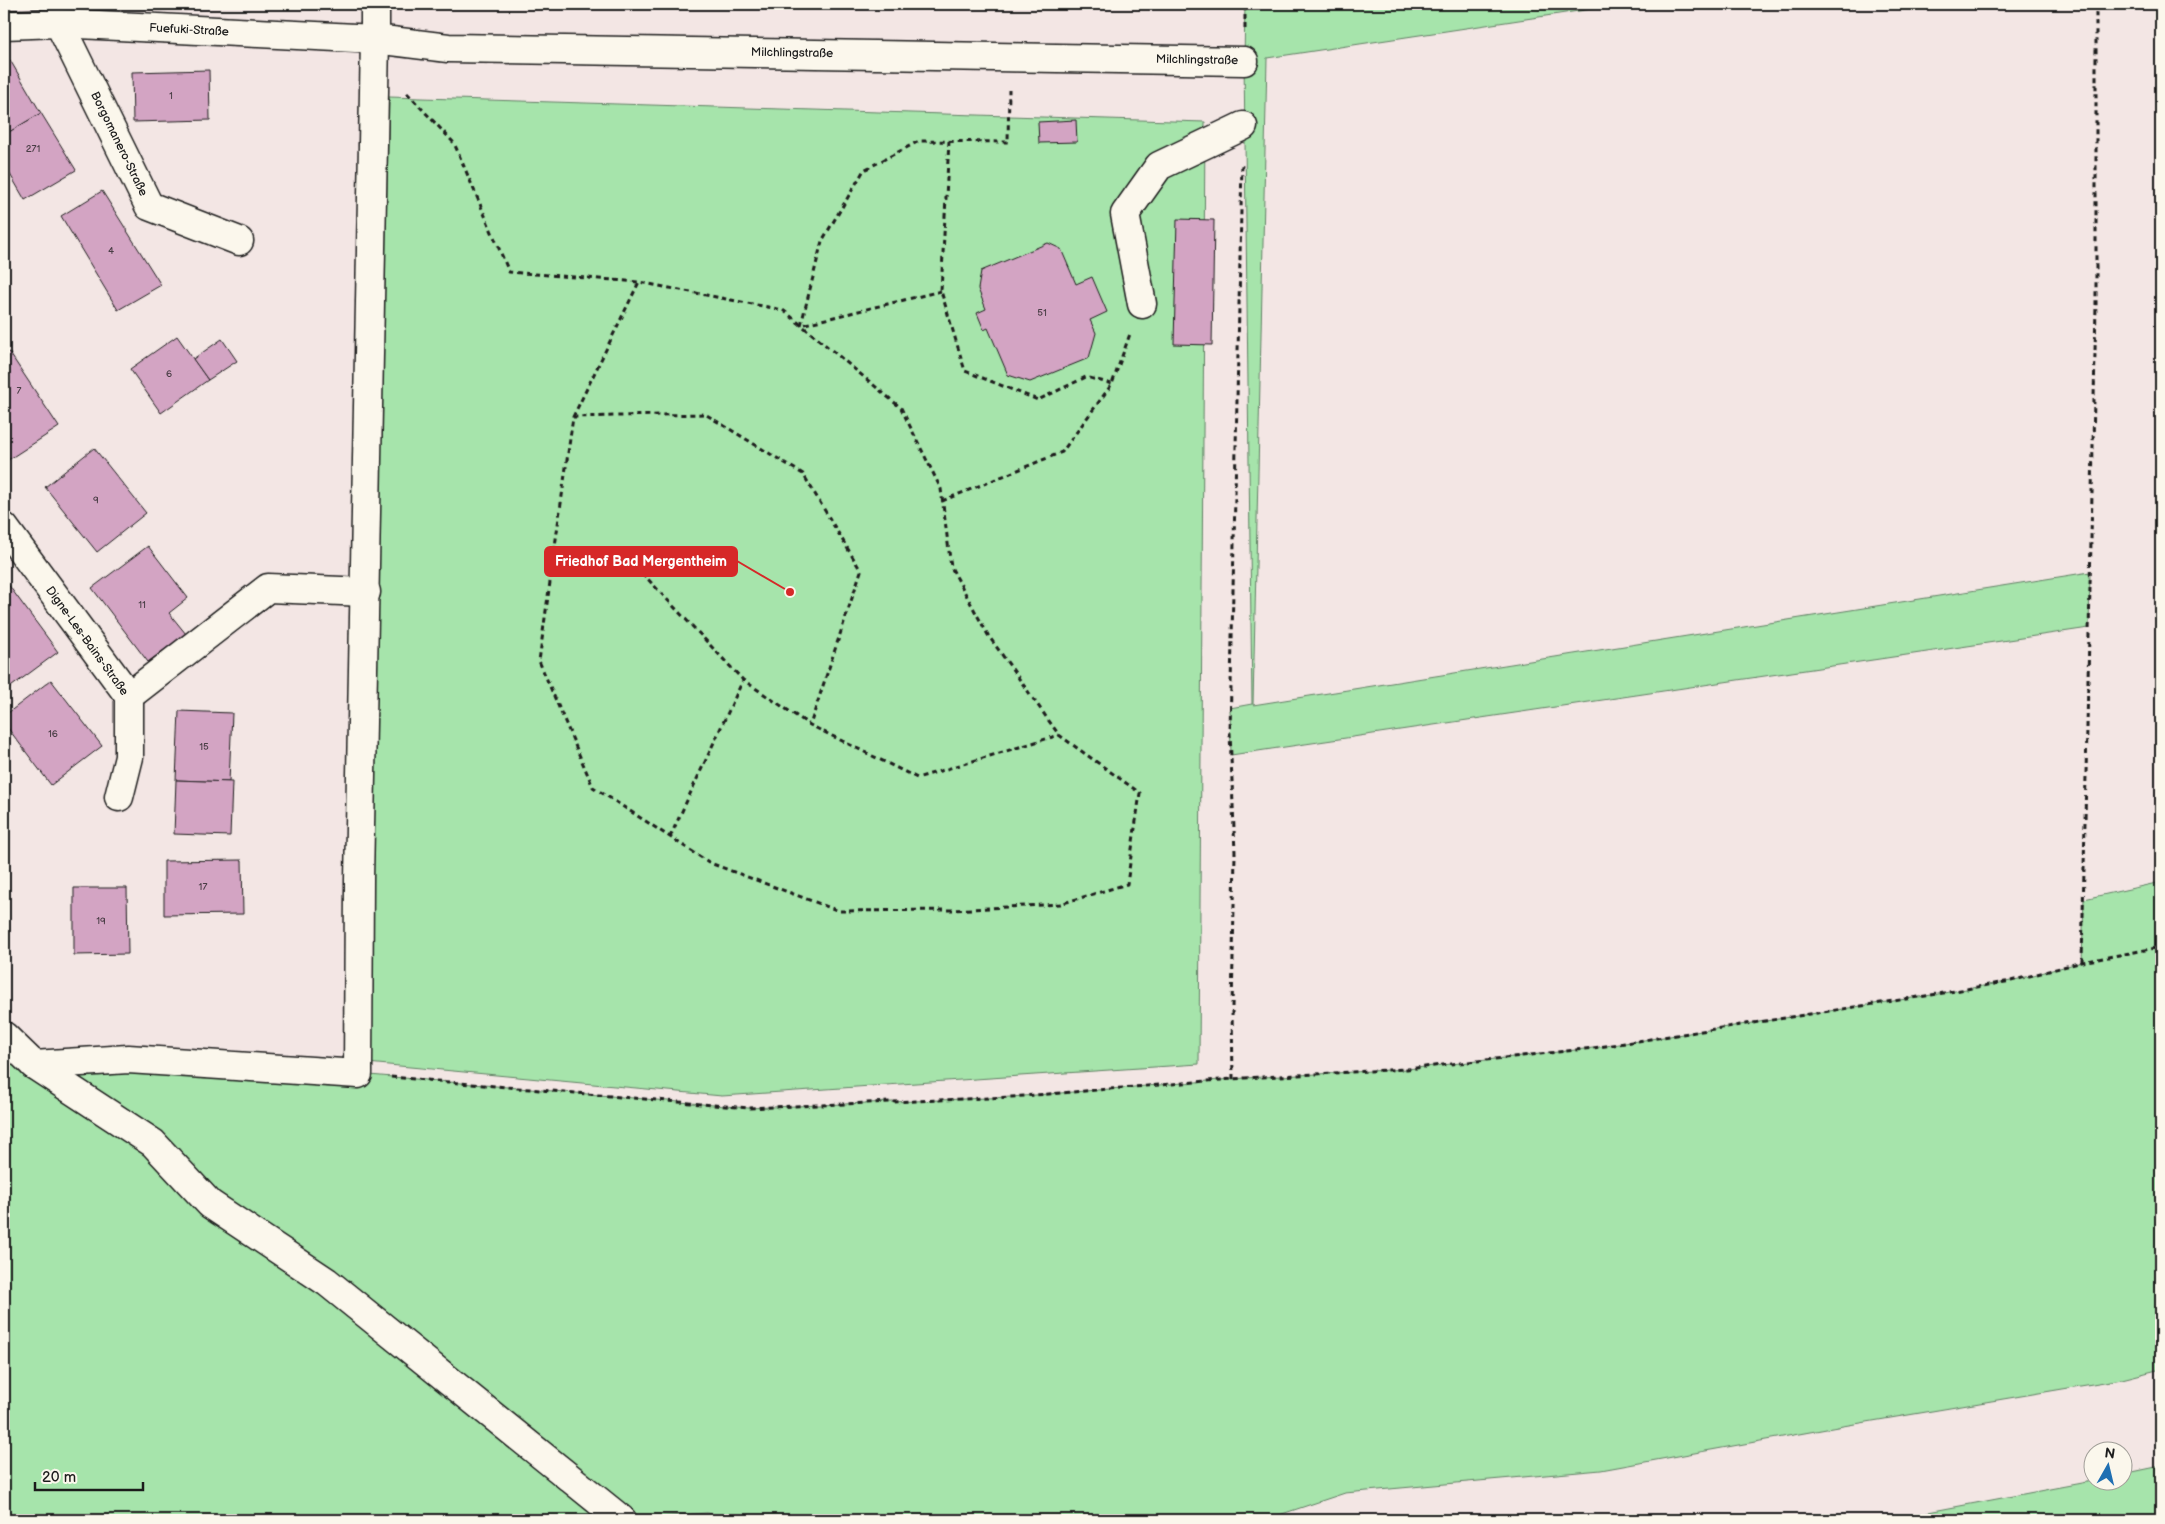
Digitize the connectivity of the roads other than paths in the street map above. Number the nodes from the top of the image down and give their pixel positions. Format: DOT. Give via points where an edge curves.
graph roads {
  1 [pos="375,4"];
  2 [pos="59,23"];
  3 [pos="4,25"];
  4 [pos="375,39"];
  5 [pos="1244,61"];
  6 [pos="1243,126"];
  7 [pos="239,241"];
  8 [pos="1142,304"];
  9 [pos="4,527"];
  10 [pos="366,592"];
  11 [pos="129,696"];
  12 [pos="119,797"];
  13 [pos="4,1036"];
  14 [pos="34,1064"];
  15 [pos="622,1520"];
  1 -- 4 [label="street"];
  2 -- 3 [label="street, Fuefuki-Straße"];
  2 -- 4 [label="street, Fuefuki-Straße"];
  2 -- 7 [label="street, Borgomanero-Straße" via="149,206"];
  4 -- 5 [label="street, Milchlingstraße" via="448,48"];
  4 -- 10 [label="street"];
  6 -- 8 [label="street" via="1159,166 1125,214"];
  9 -- 11 [label="street, Digne-Les-Bains-Straße"];
  10 -- 11 [label="street" via="268,588"];
  10 -- 14 [label="street" via="358,1074 128,1059"];
  11 -- 12 [label="street, Digne-Les-Bains-Straße" via="129,757"];
  13 -- 14 [label="street"];
  14 -- 15 [label="street" via="153,1142 210,1204 327,1282"];
}
